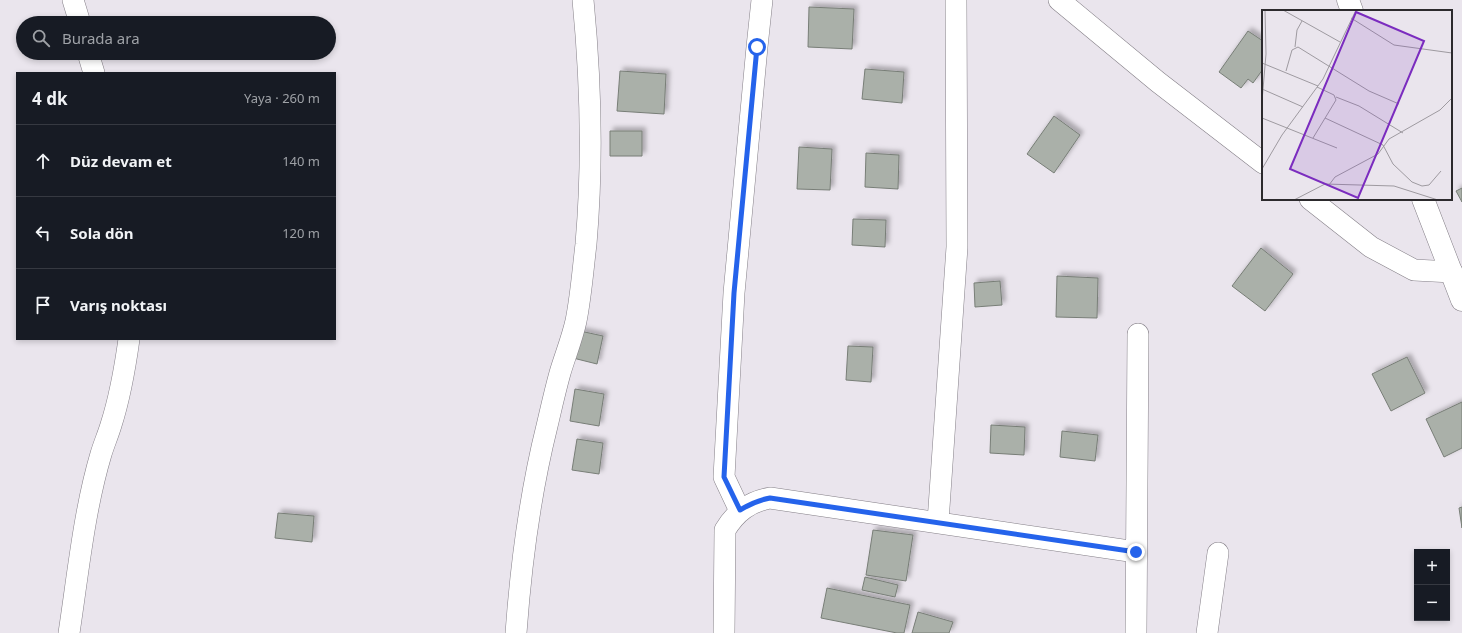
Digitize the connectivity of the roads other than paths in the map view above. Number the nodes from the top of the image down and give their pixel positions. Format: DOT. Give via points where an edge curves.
graph roads {
  1 [pos="73,0"];
  2 [pos="583,0"];
  3 [pos="762,0"];
  4 [pos="956,0"];
  5 [pos="1059,0"];
  6 [pos="1348,0"];
  7 [pos="1352,10"];
  8 [pos="78,16"];
  9 [pos="90,60"];
  10 [pos="94,72"];
  11 [pos="1262,162"];
  12 [pos="1311,200"];
  13 [pos="1423,200"];
  14 [pos="1452,272"];
  15 [pos="1462,300"];
  16 [pos="1138,334"];
  17 [pos="129,340"];
  18 [pos="740,510"];
  19 [pos="938,522"];
  20 [pos="1136,552"];
  21 [pos="1218,552"];
  22 [pos="69,633"];
  23 [pos="516,633"];
  24 [pos="724,633"];
  25 [pos="1136,633"];
  26 [pos="1207,633"];
  1 -- 8 [label="street"];
  2 -- 23 [label="street" via="591,148 584,266 576,321 558,382 535,482 526,537"];
  3 -- 18 [label="street" via="734,293 724,477"];
  4 -- 19 [label="street" via="957,247"];
  5 -- 11 [label="street" via="1158,82"];
  6 -- 7 [label="main road"];
  9 -- 10 [label="street"];
  12 -- 14 [label="street" via="1371,247 1414,270"];
  13 -- 14 [label="main road"];
  14 -- 15 [label="main road"];
  16 -- 20 [label="street"];
  17 -- 22 [label="street" via="119,396 101,454 87,516"];
  18 -- 19 [label="street" via="754,502 770,498"];
  18 -- 24 [label="street" via="725,530"];
  19 -- 20 [label="street"];
  20 -- 25 [label="street"];
  21 -- 26 [label="street"];
}
